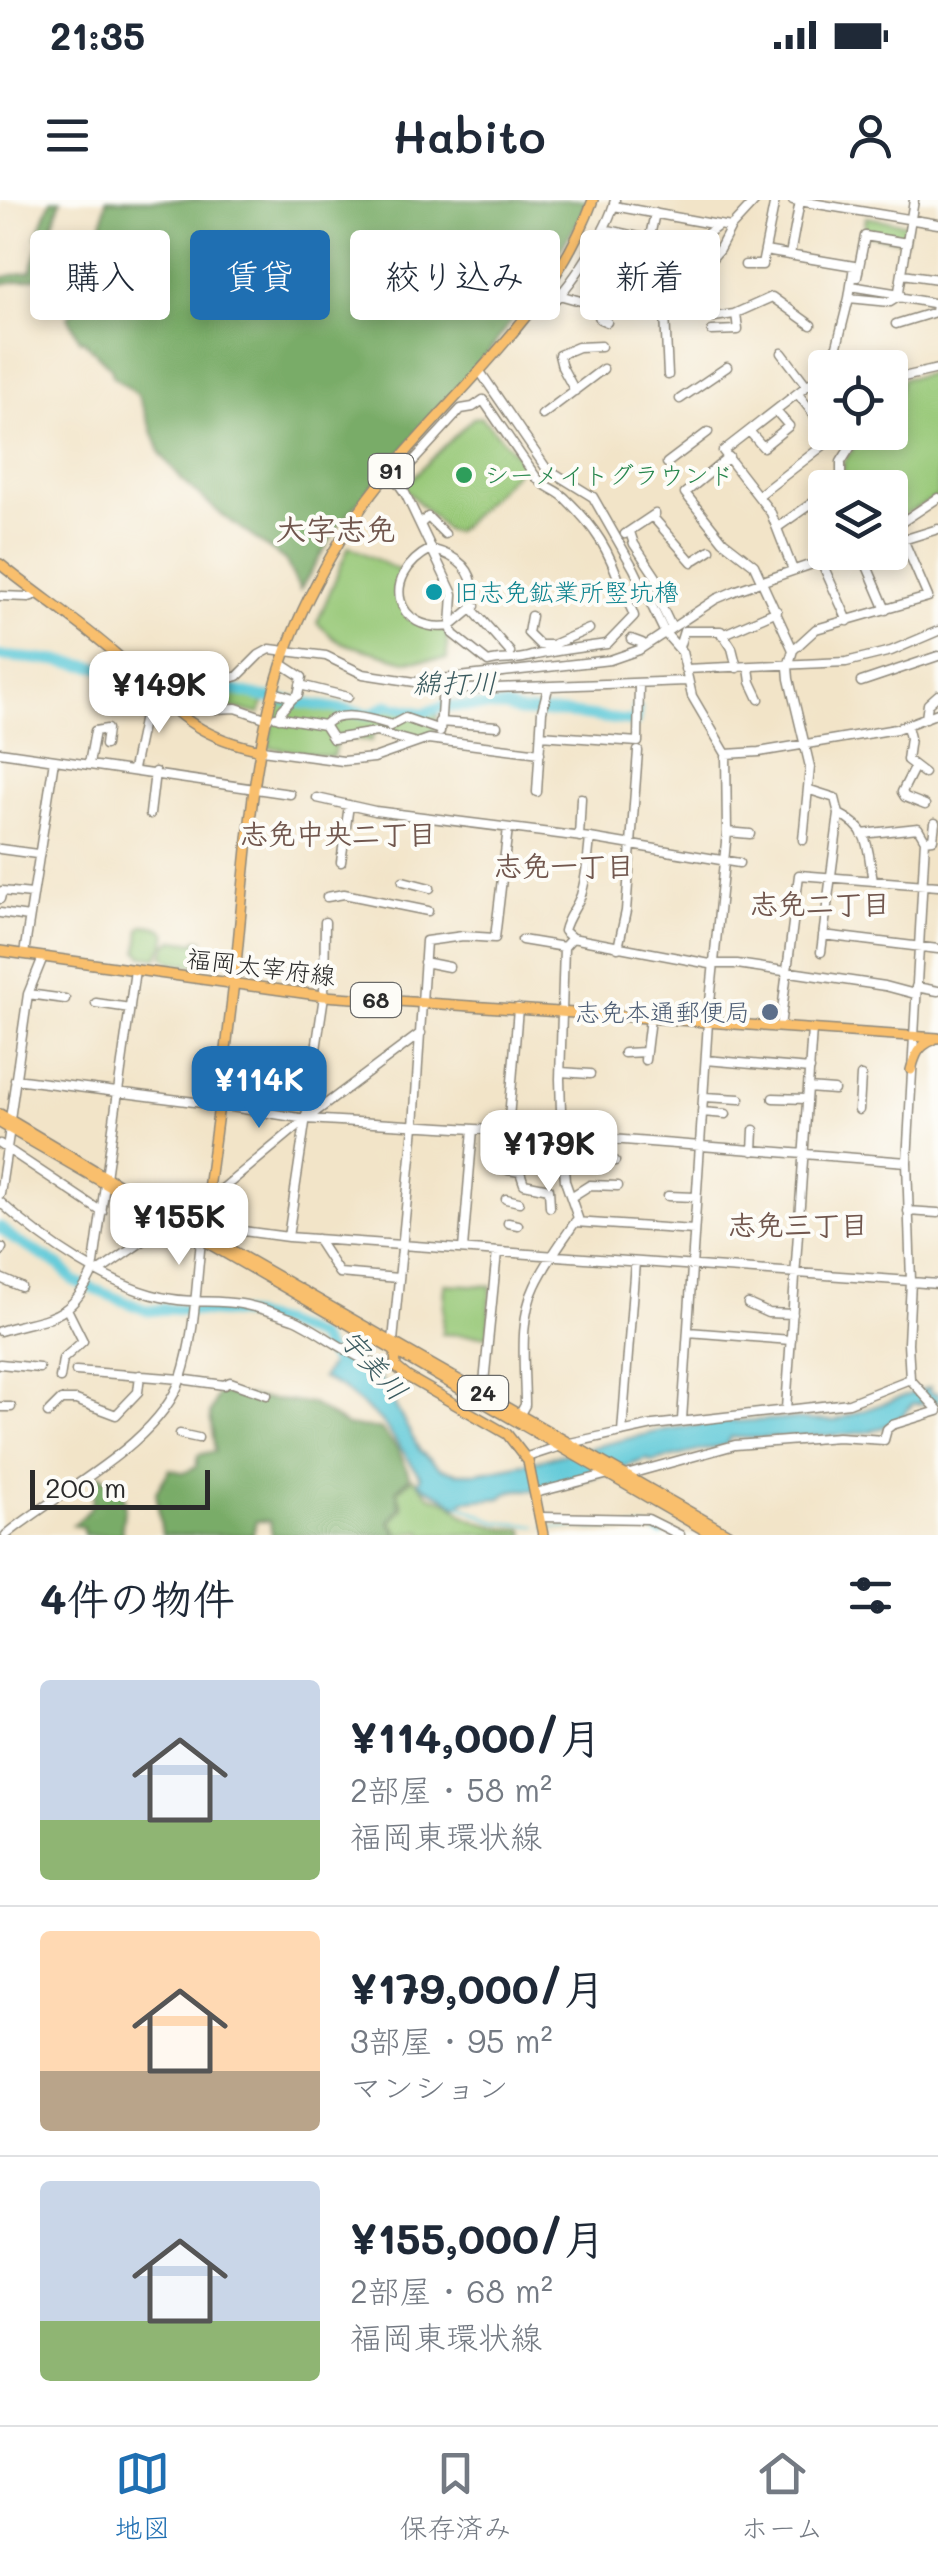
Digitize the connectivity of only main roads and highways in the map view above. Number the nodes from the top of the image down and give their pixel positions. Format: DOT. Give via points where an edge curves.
graph roads {
  1 [pos="593,200"];
  2 [pos="0,564"];
  3 [pos="262,750"];
  4 [pos="0,951"];
  5 [pos="234,986"];
  6 [pos="936,1038"];
  7 [pos="911,1070"];
  8 [pos="0,1114"];
  9 [pos="7,1123"];
  10 [pos="107,1179"];
  11 [pos="202,1236"];
  12 [pos="394,1346"];
  13 [pos="566,1446"];
  14 [pos="614,1472"];
  15 [pos="543,1533"];
  16 [pos="713,1535"];
  17 [pos="730,1535"];
  1 -- 3 [label="main road, 91" via="536,302 342,536 286,650"];
  2 -- 3 [label="main road" via="117,655 176,715"];
  3 -- 5 [label="main road"];
  4 -- 5 [label="main road, 福岡太宰府線 / 68"];
  5 -- 6 [label="main road, 福岡太宰府線 / 68"];
  5 -- 11 [label="main road"];
  6 -- 7 [label="main road" via="915,1054"];
  8 -- 9 [label="main road, 24"];
  9 -- 10 [label="main road, 24"];
  10 -- 11 [label="main road, 24"];
  10 -- 11 [label="main road, 24" via="170,1223"];
  11 -- 12 [label="main road, 24"];
  12 -- 13 [label="main road, 24"];
  12 -- 13 [label="main road, 24"];
  12 -- 15 [label="main road, 24" via="396,1367 408,1378 507,1434 527,1459"];
  13 -- 14 [label="main road, 24"];
  14 -- 16 [label="main road, 24"];
  14 -- 17 [label="main road, 24"];
}
